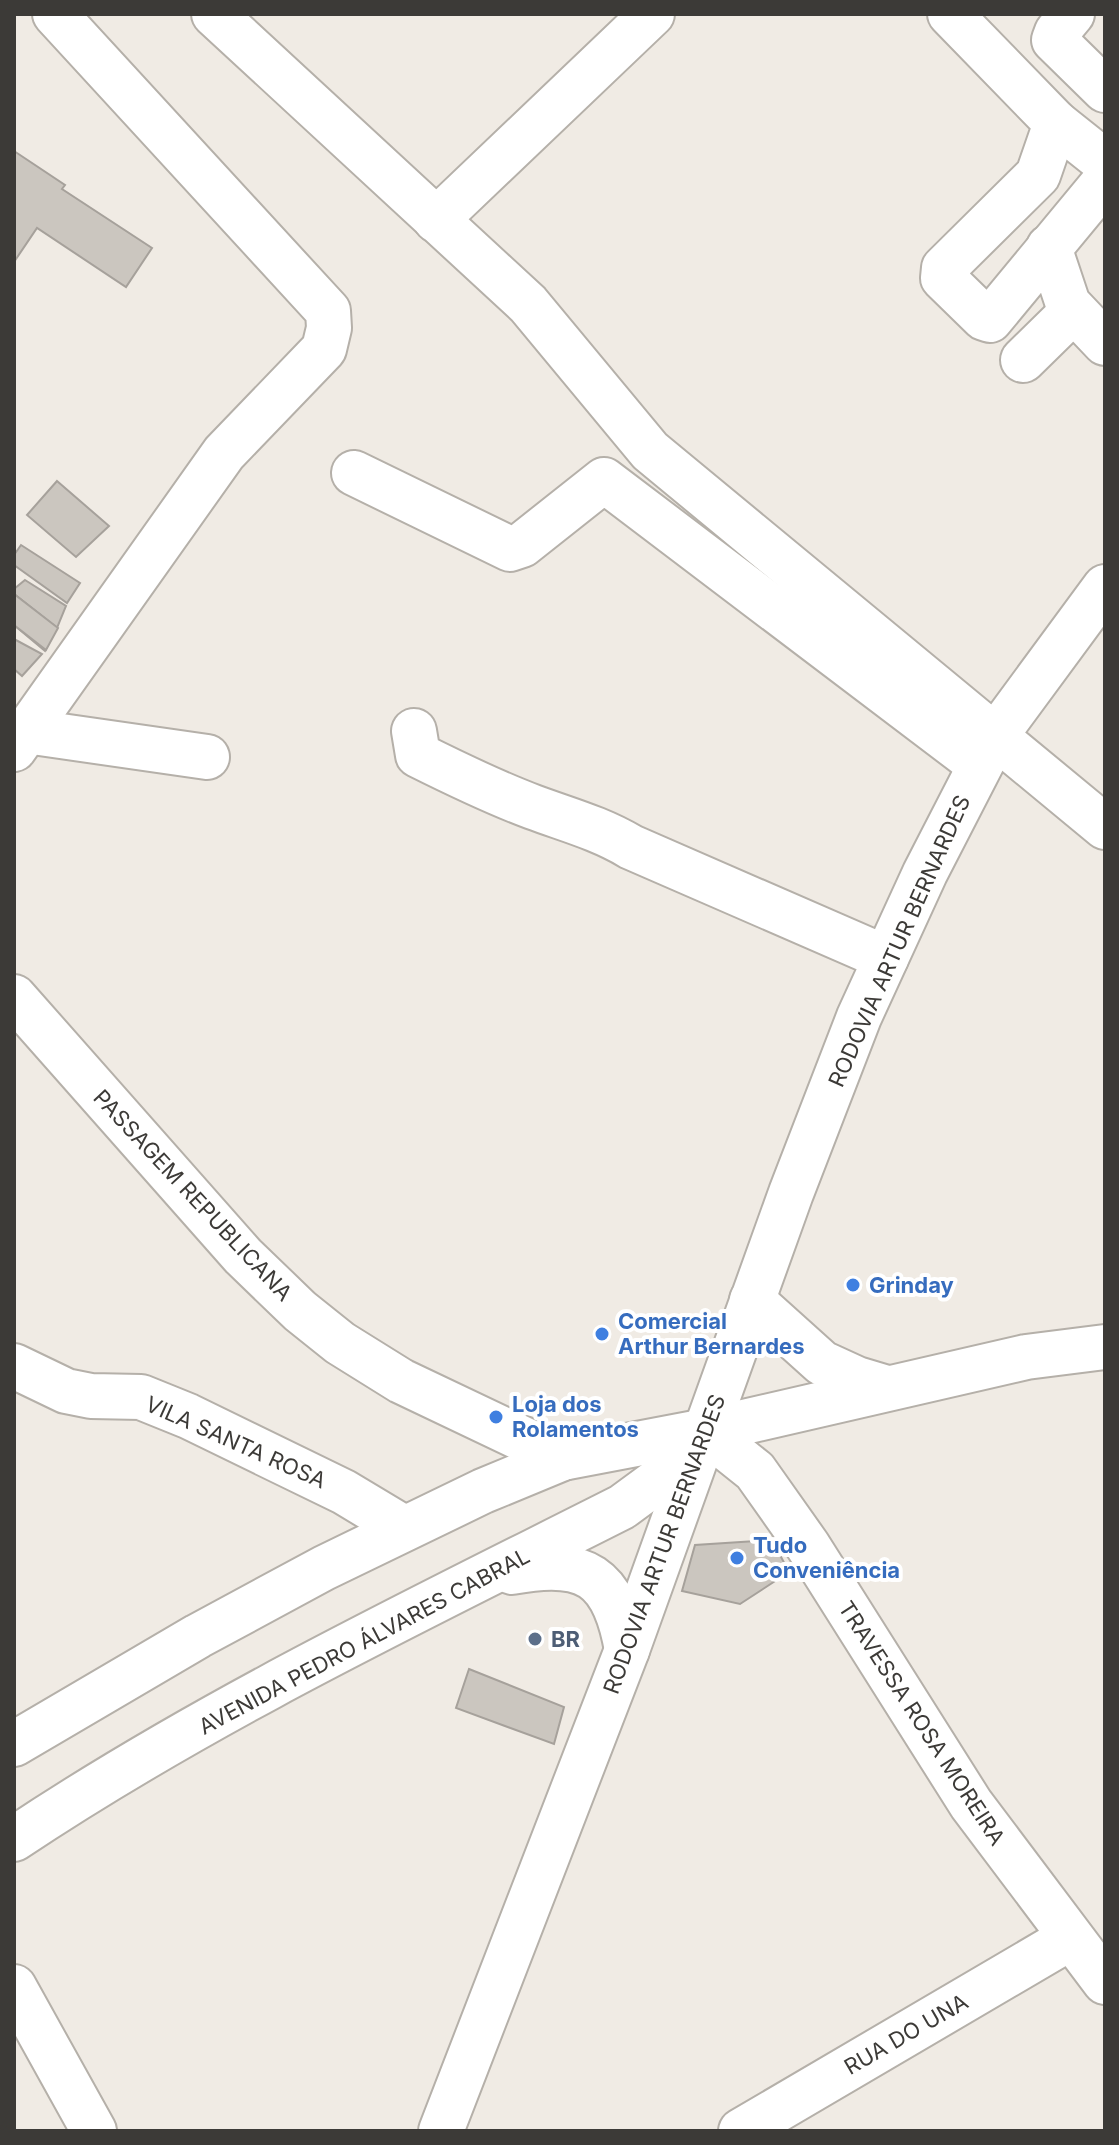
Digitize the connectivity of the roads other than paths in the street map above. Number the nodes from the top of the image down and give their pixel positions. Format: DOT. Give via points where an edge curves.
graph roads {
  1 [pos="55,14"];
  2 [pos="214,14"];
  3 [pos="652,14"];
  4 [pos="1072,14"];
  5 [pos="1091,14"];
  6 [pos="973,22"];
  7 [pos="1105,27"];
  8 [pos="1105,90"];
  9 [pos="1056,123"];
  10 [pos="1105,162"];
  11 [pos="1105,181"];
  12 [pos="436,220"];
  13 [pos="1049,247"];
  14 [pos="1073,311"];
  15 [pos="1105,343"];
  16 [pos="1023,360"];
  17 [pos="650,451"];
  18 [pos="354,473"];
  19 [pos="604,480"];
  20 [pos="1105,587"];
  21 [pos="414,731"];
  22 [pos="20,740"];
  23 [pos="988,750"];
  24 [pos="207,757"];
  25 [pos="1105,827"];
  26 [pos="886,958"];
  27 [pos="14,997"];
  28 [pos="752,1300"];
  29 [pos="1102,1353"];
  30 [pos="14,1366"];
  31 [pos="887,1388"];
  32 [pos="705,1431"];
  33 [pos="563,1458"];
  34 [pos="404,1528"];
  35 [pos="482,1578"];
  36 [pos="627,1650"];
  37 [pos="14,1744"];
  38 [pos="14,1839"];
  39 [pos="1070,1938"];
  40 [pos="1105,1982"];
  41 [pos="14,1987"];
  42 [pos="94,2131"];
  43 [pos="441,2131"];
  44 [pos="741,2131"];
  1 -- 22 [label="main road" via="328,311 329,328 324,349 224,453"];
  2 -- 12 [label="main road"];
  3 -- 12 [label="main road"];
  4 -- 8 [label="main road" via="1054,40"];
  5 -- 7 [label="main road"];
  6 -- 9 [label="main road"];
  9 -- 10 [label="main road"];
  9 -- 13 [label="main road" via="1038,175 942,275 990,320"];
  11 -- 13 [label="main road"];
  12 -- 17 [label="main road" via="528,304"];
  13 -- 14 [label="main road"];
  14 -- 15 [label="main road"];
  14 -- 16 [label="main road"];
  17 -- 19 [label="main road"];
  17 -- 23 [label="main road"];
  18 -- 19 [label="main road" via="510,549"];
  19 -- 23 [label="main road"];
  20 -- 23 [label="main road, RODOVIA ARTUR BERNARDES"];
  21 -- 26 [label="main road" via="418,755 474,783 601,829 631,847"];
  22 -- 24 [label="main road"];
  23 -- 25 [label="main road"];
  23 -- 26 [label="main road, RODOVIA ARTUR BERNARDES"];
  26 -- 28 [label="main road, RODOVIA ARTUR BERNARDES"];
  27 -- 33 [label="main road, PASSAGEM REPUBLICANA" via="243,1256 300,1311 401,1381"];
  28 -- 31 [label="main road" via="822,1363"];
  28 -- 32 [label="main road, RODOVIA ARTUR BERNARDES"];
  29 -- 31 [label="main road" via="1026,1357"];
  30 -- 34 [label="main road, VILA SANTA ROSA" via="66,1391 141,1397 188,1416 344,1492"];
  31 -- 32 [label="main road"];
  32 -- 33 [label="main road"];
  32 -- 35 [label="main road, AVENIDA PEDRO ÁLVARES CABRAL" via="656,1482 622,1507"];
  32 -- 36 [label="main road, RODOVIA ARTUR BERNARDES"];
  32 -- 39 [label="main road, TRAVESSA ROSA MOREIRA" via="755,1471 971,1804"];
  33 -- 34 [label="main road"];
  34 -- 37 [label="main road" via="198,1636"];
  35 -- 36 [label="main road" via="539,1568 578,1570 601,1586 615,1605"];
  35 -- 38 [label="main road, AVENIDA PEDRO ÁLVARES CABRAL" via="162,1748"];
  36 -- 43 [label="main road, RODOVIA ARTUR BERNARDES"];
  39 -- 40 [label="main road, TRAVESSA ROSA MOREIRA"];
  39 -- 44 [label="main road, RUA DO UNA"];
  41 -- 42 [label="main road"];
}
